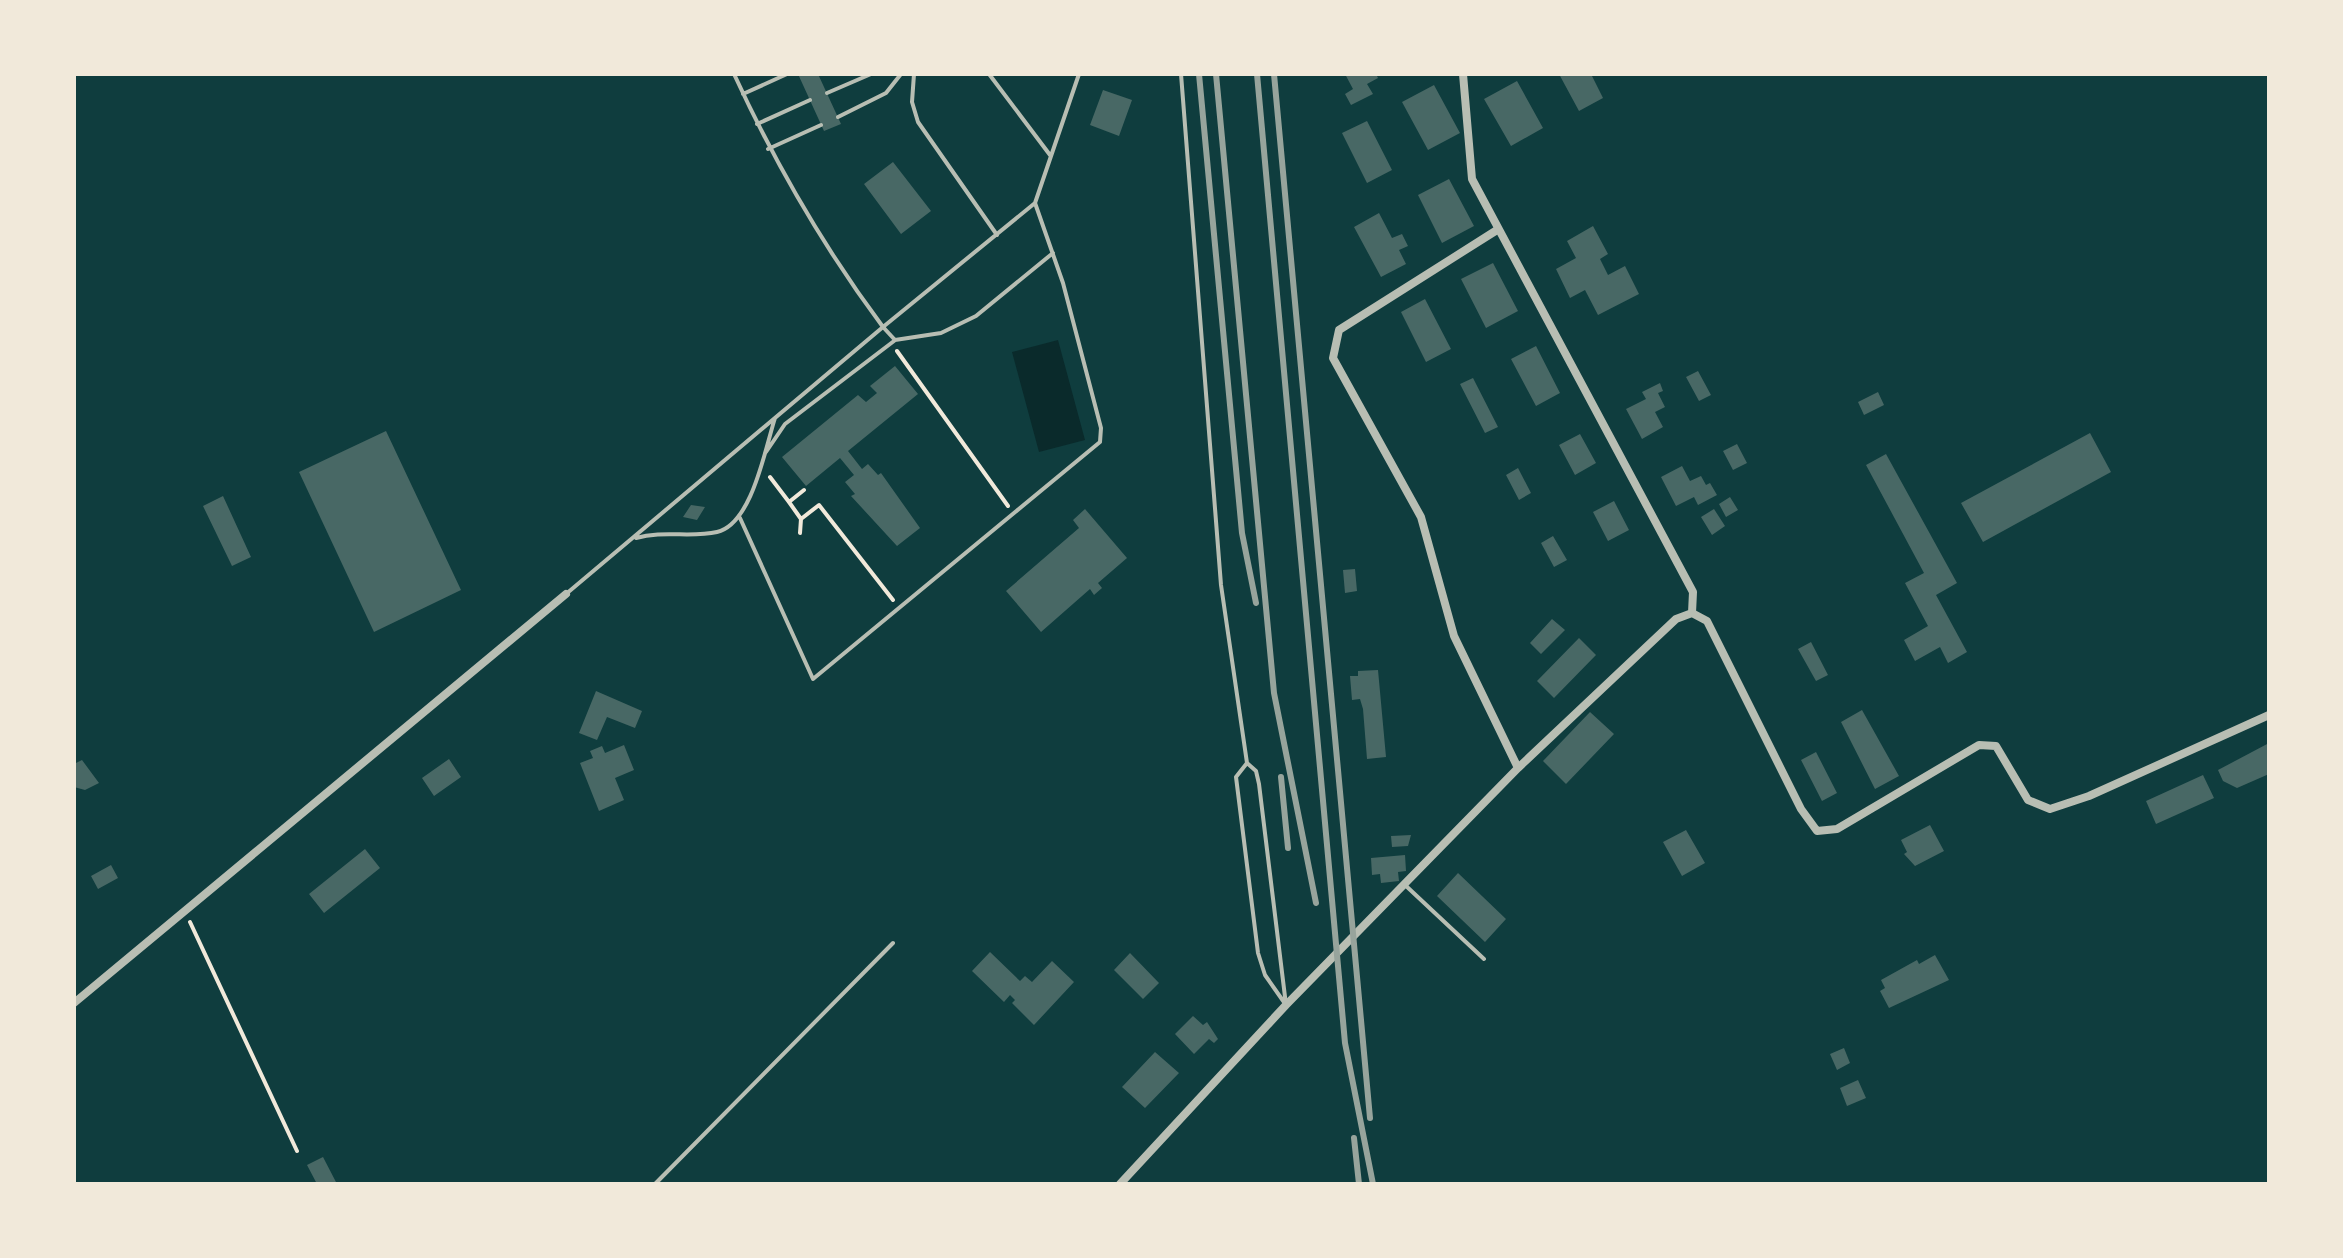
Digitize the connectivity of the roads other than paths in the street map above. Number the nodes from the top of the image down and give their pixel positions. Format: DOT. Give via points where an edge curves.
graph roads {
  1 [pos="734,74"];
  2 [pos="787,74"];
  3 [pos="871,74"];
  4 [pos="901,74"];
  5 [pos="914,74"];
  6 [pos="989,74"];
  7 [pos="1079,74"];
  8 [pos="1181,74"];
  9 [pos="1463,74"];
  10 [pos="827,93"];
  11 [pos="743,94"];
  12 [pos="810,100"];
  13 [pos="838,117"];
  14 [pos="757,124"];
  15 [pos="821,125"];
  16 [pos="768,149"];
  17 [pos="1051,156"];
  18 [pos="1035,203"];
  19 [pos="1497,230"];
  20 [pos="997,235"];
  21 [pos="1053,253"];
  22 [pos="883,327"];
  23 [pos="895,340"];
  24 [pos="775,417"];
  25 [pos="761,461"];
  26 [pos="740,518"];
  27 [pos="626,543"];
  28 [pos="566,594"];
  29 [pos="1692,613"];
  30 [pos="2269,715"];
  31 [pos="1247,763"];
  32 [pos="1518,768"];
  33 [pos="1405,885"];
  34 [pos="893,943"];
  35 [pos="1484,959"];
  36 [pos="74,1003"];
  37 [pos="1286,1005"];
  38 [pos="655,1184"];
  39 [pos="1120,1184"];
  1 -- 11 [label="lane"];
  2 -- 11 [label="lane"];
  3 -- 10 [label="lane"];
  4 -- 13 [label="lane" via="886,93"];
  5 -- 20 [label="lane" via="912,102 918,122"];
  6 -- 17 [label="lane"];
  7 -- 17 [label="lane"];
  8 -- 31 [label="lane" via="1221,585"];
  9 -- 19 [label="street" via="1472,179"];
  11 -- 14 [label="lane"];
  12 -- 14 [label="lane"];
  14 -- 16 [label="lane"];
  15 -- 16 [label="lane"];
  16 -- 22 [label="lane" via="851,285"];
  17 -- 18 [label="lane"];
  18 -- 20 [label="lane"];
  18 -- 21 [label="lane"];
  19 -- 29 [label="street" via="1693,592"];
  19 -- 32 [label="street" via="1339,330 1333,358 1421,517 1454,636"];
  20 -- 22 [label="lane"];
  21 -- 23 [label="lane" via="976,316 941,333"];
  21 -- 26 [label="lane" via="1101,428 1100,442 813,679"];
  22 -- 23 [label="lane"];
  22 -- 24 [label="lane"];
  23 -- 25 [label="lane" via="785,424"];
  24 -- 25 [label="lane"];
  24 -- 27 [label="lane"];
  25 -- 26 [label="lane"];
  26 -- 27 [label="lane" via="716,532 651,534"];
  27 -- 28 [label="lane"];
  28 -- 36 [label="street"];
  29 -- 30 [label="street" via="1707,621 1817,831 1837,829 1979,745 1996,746 2028,800 2050,809"];
  29 -- 32 [label="street" via="1656,634"];
  31 -- 37 [label="lane" via="1259,784"];
  31 -- 37 [label="lane" via="1236,777 1258,953 1265,975"];
  32 -- 33 [label="street"];
  33 -- 35 [label="lane"];
  33 -- 37 [label="street"];
  34 -- 38 [label="lane"];
  37 -- 39 [label="street"];
}
